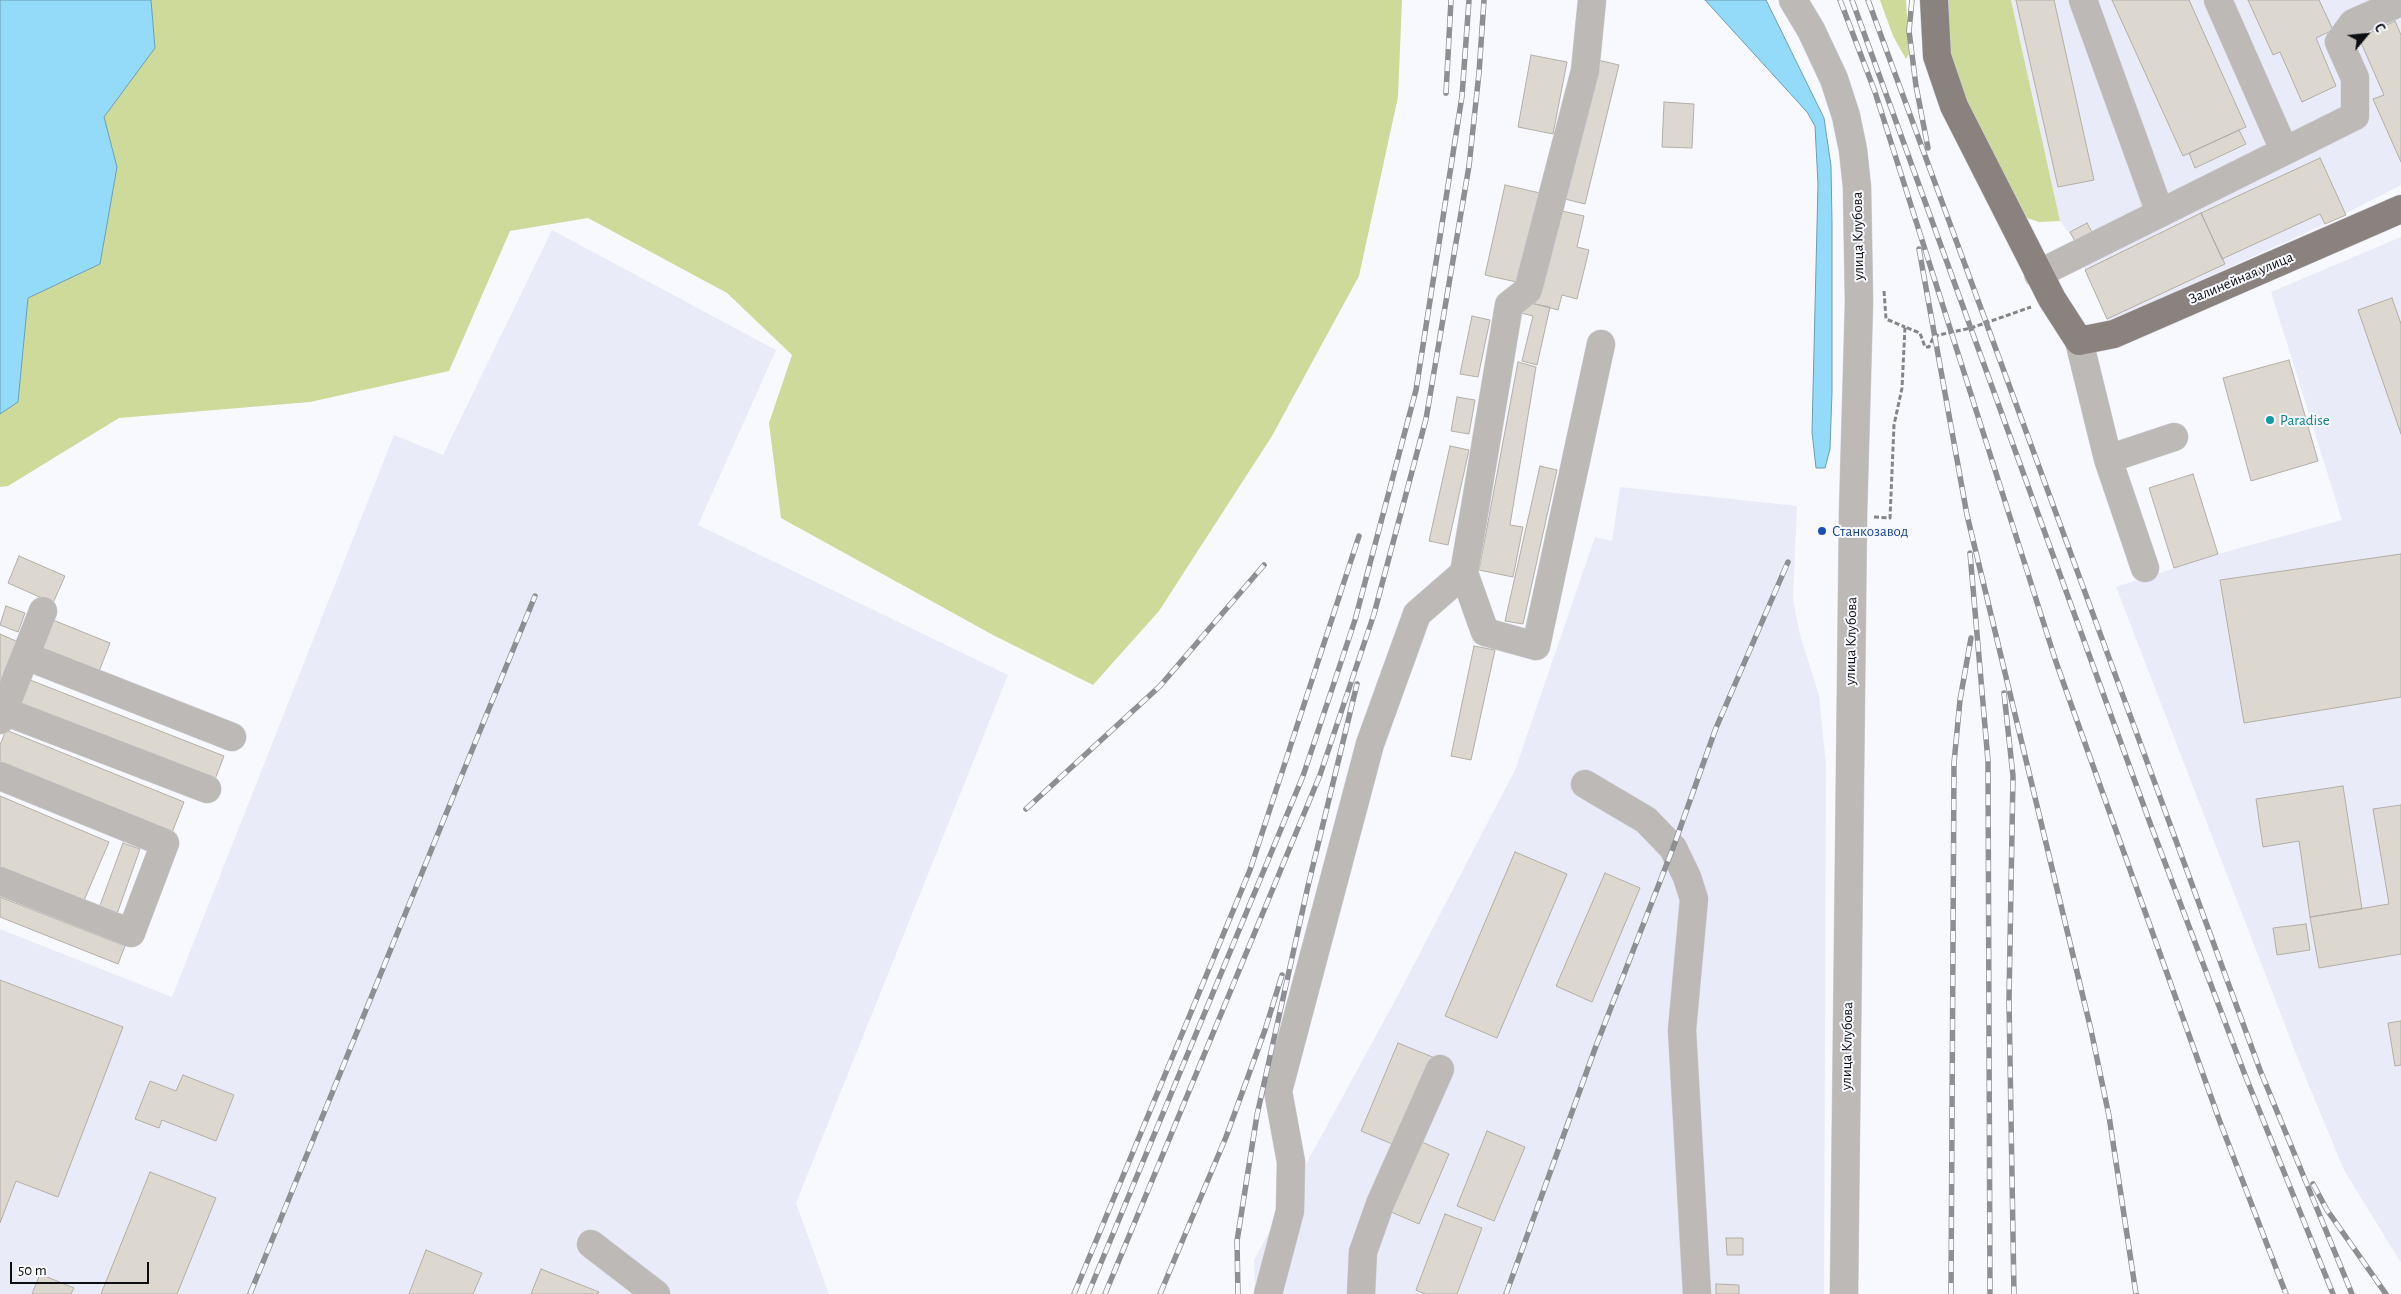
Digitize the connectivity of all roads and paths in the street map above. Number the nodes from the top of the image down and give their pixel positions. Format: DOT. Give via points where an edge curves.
graph roads {
  1 [pos="1592,0"];
  2 [pos="1793,0"];
  3 [pos="1934,0"];
  4 [pos="2083,0"];
  5 [pos="2218,0"];
  6 [pos="2401,2"];
  7 [pos="2284,150"];
  8 [pos="2401,209"];
  9 [pos="2160,213"];
  10 [pos="2038,274"];
  11 [pos="1884,291"];
  12 [pos="2052,299"];
  13 [pos="1905,327"];
  14 [pos="2079,341"];
  15 [pos="1601,344"];
  16 [pos="2174,437"];
  17 [pos="2108,459"];
  18 [pos="1868,516"];
  19 [pos="2145,568"];
  20 [pos="1464,573"];
  21 [pos="43,611"];
  22 [pos="26,656"];
  23 [pos="2,715"];
  24 [pos="232,737"];
  25 [pos="0,776"];
  26 [pos="1585,784"];
  27 [pos="207,789"];
  28 [pos="0,881"];
  29 [pos="1440,1069"];
  30 [pos="590,1244"];
  31 [pos="656,1294"];
  32 [pos="1268,1294"];
  33 [pos="1361,1294"];
  34 [pos="1697,1294"];
  35 [pos="1844,1294"];
  1 -- 20 [label="street" via="1585,71 1528,290 1509,305"];
  2 -- 35 [label="street, улица Клубова" via="1834,79 1850,133 1857,187 1859,302 1853,515"];
  3 -- 10 [label="main road" via="1937,56 1946,88"];
  4 -- 9 [label="street"];
  5 -- 7 [label="street"];
  6 -- 7 [label="street" via="2353,23 2339,42 2355,78 2355,116"];
  7 -- 9 [label="street"];
  8 -- 14 [label="main road, Залинейная улица" via="2114,334"];
  9 -- 10 [label="street"];
  10 -- 12 [label="main road"];
  11 -- 13 [label="path" via="1886,319"];
  12 -- 13 [label="path" via="1975,327 1934,336 1929,347 1924,344 1920,333"];
  12 -- 14 [label="main road"];
  13 -- 18 [label="path" via="1902,388 1894,425 1890,518"];
  14 -- 17 [label="street"];
  15 -- 20 [label="street" via="1536,646 1485,632"];
  16 -- 17 [label="street"];
  17 -- 19 [label="street"];
  20 -- 32 [label="street" via="1417,614 1367,753 1278,1092 1291,1162 1290,1211"];
  21 -- 22 [label="street"];
  22 -- 23 [label="street"];
  22 -- 24 [label="street"];
  23 -- 27 [label="street"];
  25 -- 28 [label="street" via="165,843 131,933"];
  26 -- 34 [label="street" via="1646,820 1673,848 1694,899 1682,1030"];
  29 -- 33 [label="street" via="1380,1204 1363,1252"];
  30 -- 31 [label="street"];
}
